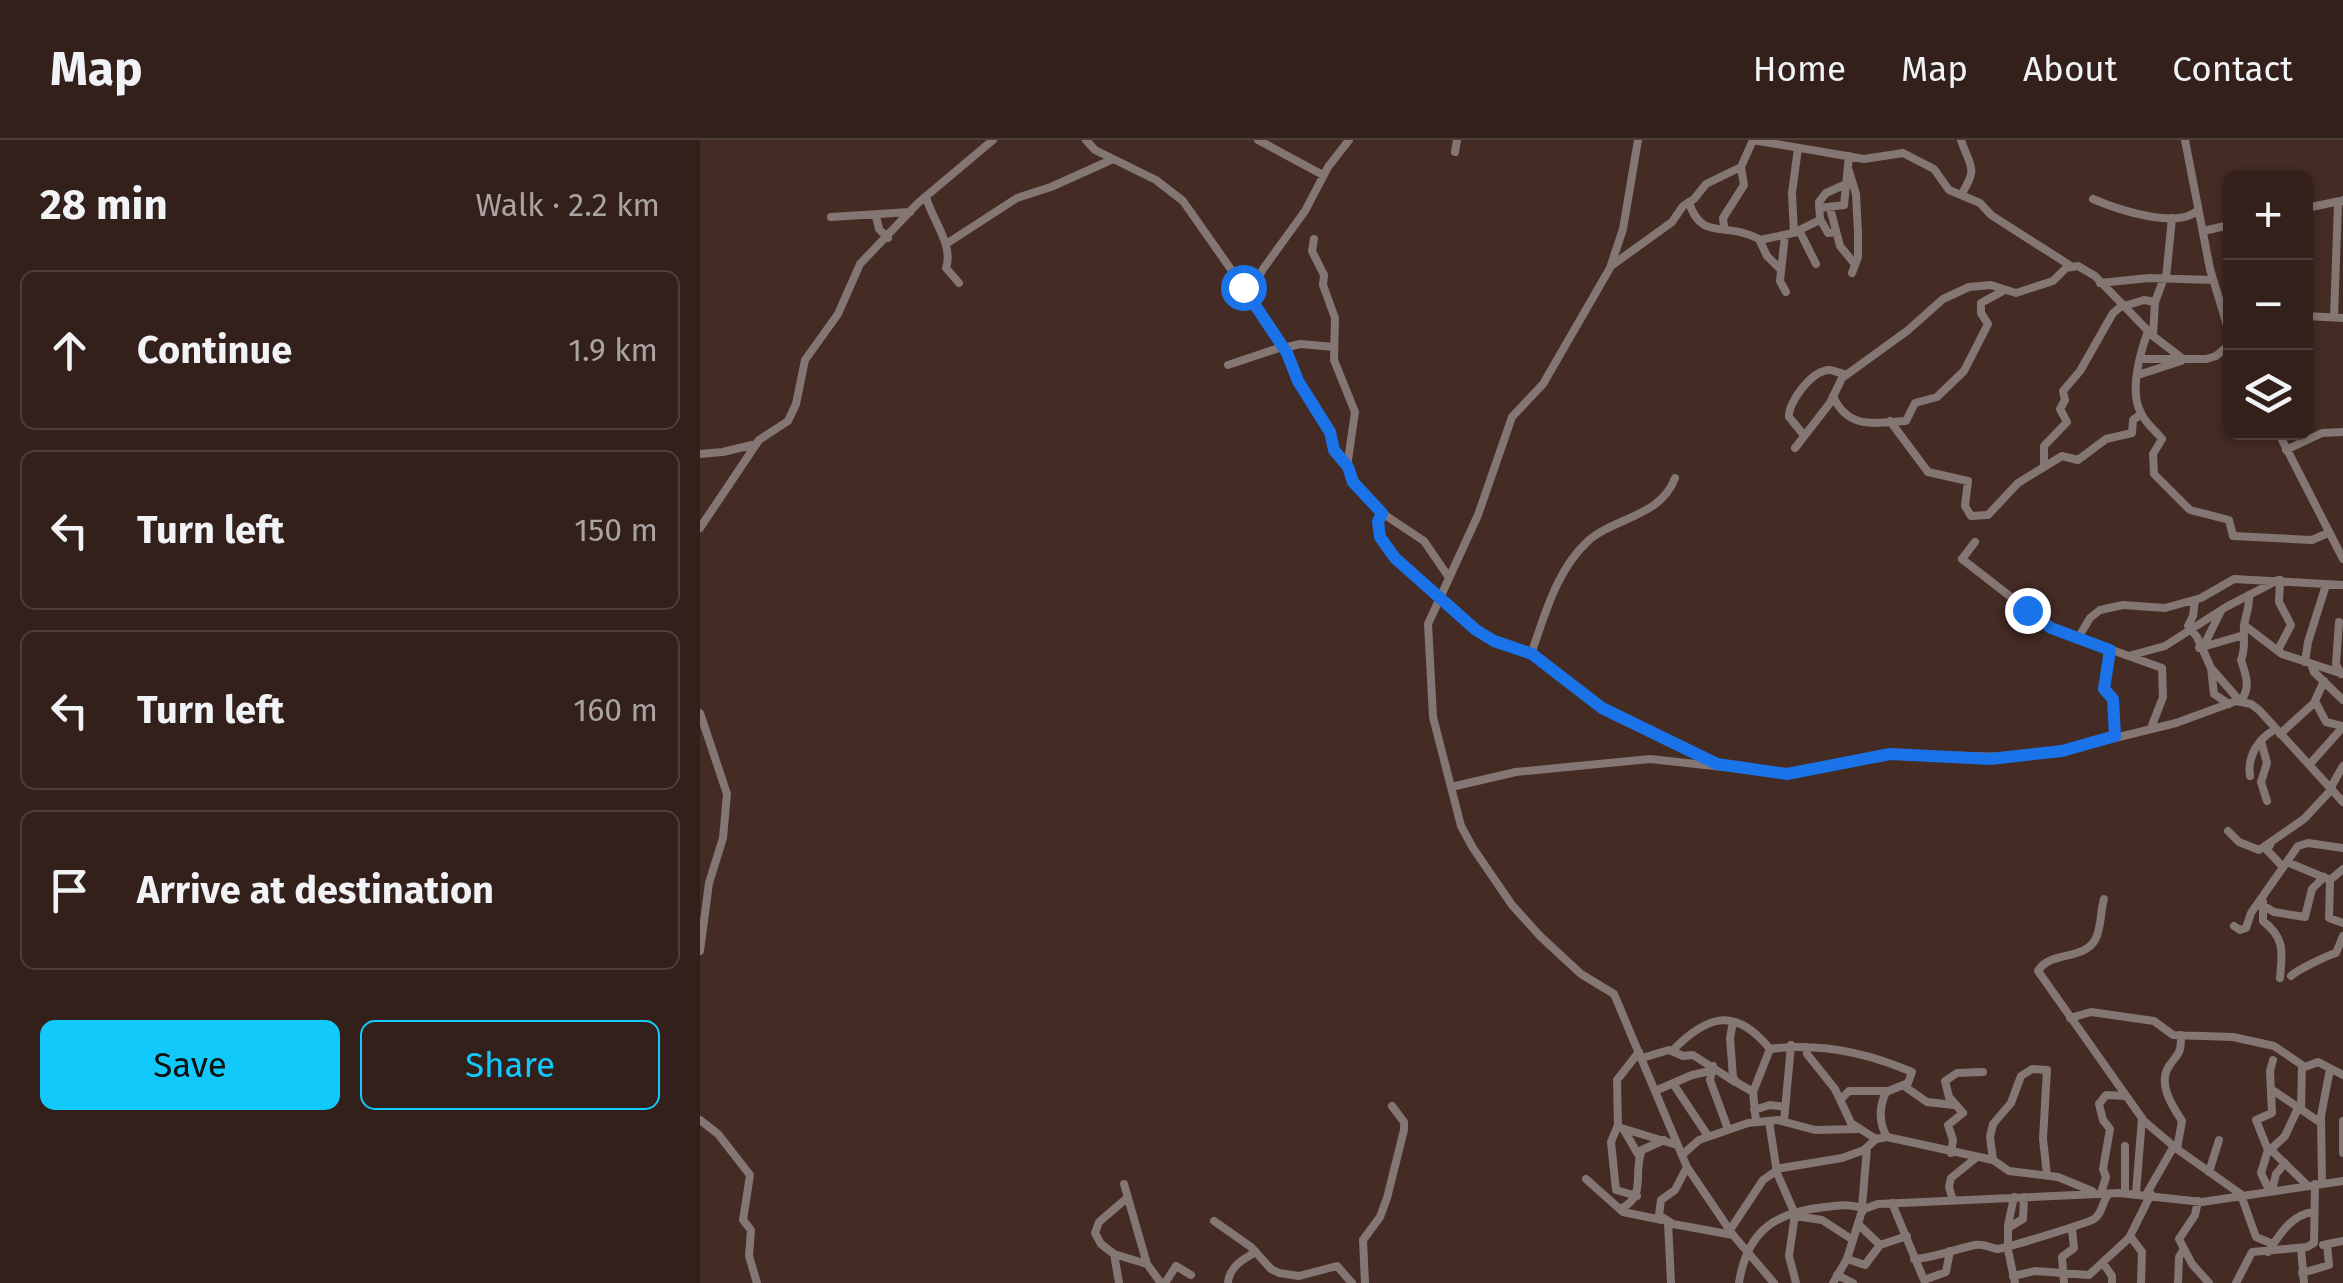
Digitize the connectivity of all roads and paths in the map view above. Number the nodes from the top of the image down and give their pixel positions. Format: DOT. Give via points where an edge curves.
graph roads {
  1 [pos="993,140"];
  2 [pos="1086,140"];
  3 [pos="1258,140"];
  4 [pos="1349,140"];
  5 [pos="1457,140"];
  6 [pos="1638,140"];
  7 [pos="1753,140"];
  8 [pos="1961,140"];
  9 [pos="2185,140"];
  10 [pos="1798,148"];
  11 [pos="1455,152"];
  12 [pos="1850,156"];
  13 [pos="1111,160"];
  14 [pos="1741,168"];
  15 [pos="1849,171"];
  16 [pos="1323,175"];
  17 [pos="1844,185"];
  18 [pos="1961,195"];
  19 [pos="926,197"];
  20 [pos="2093,199"];
  21 [pos="2342,201"];
  22 [pos="1689,202"];
  23 [pos="2313,207"];
  24 [pos="1819,208"];
  25 [pos="1830,208"];
  26 [pos="2198,210"];
  27 [pos="910,212"];
  28 [pos="876,216"];
  29 [pos="832,218"];
  30 [pos="2172,218"];
  31 [pos="1820,220"];
  32 [pos="2223,226"];
  33 [pos="1724,228"];
  34 [pos="2203,231"];
  35 [pos="1793,232"];
  36 [pos="1836,232"];
  37 [pos="888,238"];
  38 [pos="1314,239"];
  39 [pos="1760,240"];
  40 [pos="946,244"];
  41 [pos="1816,264"];
  42 [pos="1610,266"];
  43 [pos="2071,266"];
  44 [pos="1780,268"];
  45 [pos="2165,278"];
  46 [pos="2213,280"];
  47 [pos="2100,283"];
  48 [pos="959,284"];
  49 [pos="2004,290"];
  50 [pos="1786,292"];
  51 [pos="1249,296"];
  52 [pos="2156,302"];
  53 [pos="2123,305"];
  54 [pos="2223,310"];
  55 [pos="2313,316"];
  56 [pos="2339,317"];
  57 [pos="2150,334"];
  58 [pos="1283,347"];
  59 [pos="1334,347"];
  60 [pos="2223,349"];
  61 [pos="2140,359"];
  62 [pos="2184,360"];
  63 [pos="1228,365"];
  64 [pos="1846,375"];
  65 [pos="2138,375"];
  66 [pos="1833,396"];
  67 [pos="2141,414"];
  68 [pos="1890,421"];
  69 [pos="2343,432"];
  70 [pos="1803,434"];
  71 [pos="2282,440"];
  72 [pos="756,444"];
  73 [pos="1795,448"];
  74 [pos="2286,450"];
  75 [pos="700,454"];
  76 [pos="2044,465"];
  77 [pos="1348,467"];
  78 [pos="1676,478"];
  79 [pos="1382,513"];
  80 [pos="700,528"];
  81 [pos="2330,538"];
  82 [pos="2343,538"];
  83 [pos="1975,542"];
  84 [pos="2343,559"];
  85 [pos="1448,576"];
  86 [pos="2279,580"];
  87 [pos="2326,585"];
  88 [pos="2343,586"];
  89 [pos="2249,594"];
  90 [pos="1441,598"];
  91 [pos="2194,600"];
  92 [pos="2222,609"];
  93 [pos="2316,616"];
  94 [pos="2341,622"];
  95 [pos="2190,629"];
  96 [pos="2244,630"];
  97 [pos="2078,638"];
  98 [pos="2201,648"];
  99 [pos="2110,650"];
  100 [pos="2278,650"];
  101 [pos="1532,654"];
  102 [pos="2132,655"];
  103 [pos="2308,663"];
  104 [pos="2211,668"];
  105 [pos="2342,674"];
  106 [pos="2324,680"];
  107 [pos="2343,700"];
  108 [pos="2240,701"];
  109 [pos="2315,701"];
  110 [pos="2228,704"];
  111 [pos="700,713"];
  112 [pos="2343,726"];
  113 [pos="2151,728"];
  114 [pos="2278,732"];
  115 [pos="2115,736"];
  116 [pos="2261,741"];
  117 [pos="1717,764"];
  118 [pos="2310,765"];
  119 [pos="2343,766"];
  120 [pos="2250,776"];
  121 [pos="1451,787"];
  122 [pos="2332,788"];
  123 [pos="2267,801"];
  124 [pos="2343,802"];
  125 [pos="2228,831"];
  126 [pos="2272,840"];
  127 [pos="2343,848"];
  128 [pos="2285,865"];
  129 [pos="2343,868"];
  130 [pos="2327,879"];
  131 [pos="2104,899"];
  132 [pos="2263,900"];
  133 [pos="2343,923"];
  134 [pos="2234,926"];
  135 [pos="2343,936"];
  136 [pos="700,951"];
  137 [pos="2291,976"];
  138 [pos="2280,978"];
  139 [pos="2070,1018"];
  140 [pos="1733,1022"];
  141 [pos="2181,1035"];
  142 [pos="1791,1045"];
  143 [pos="1806,1047"];
  144 [pos="1770,1049"];
  145 [pos="1672,1051"];
  146 [pos="1641,1055"];
  147 [pos="2273,1060"];
  148 [pos="1712,1068"];
  149 [pos="2302,1068"];
  150 [pos="2330,1069"];
  151 [pos="1983,1072"];
  152 [pos="2343,1075"];
  153 [pos="1735,1082"];
  154 [pos="1674,1084"];
  155 [pos="1904,1086"];
  156 [pos="2271,1089"];
  157 [pos="1655,1091"];
  158 [pos="1889,1091"];
  159 [pos="1753,1092"];
  160 [pos="2125,1096"];
  161 [pos="1841,1099"];
  162 [pos="1956,1105"];
  163 [pos="1392,1106"];
  164 [pos="1785,1107"];
  165 [pos="2300,1109"];
  166 [pos="1754,1110"];
  167 [pos="2141,1117"];
  168 [pos="700,1120"];
  169 [pos="1769,1121"];
  170 [pos="2343,1121"];
  171 [pos="1756,1122"];
  172 [pos="1784,1122"];
  173 [pos="2321,1123"];
  174 [pos="1621,1128"];
  175 [pos="1728,1129"];
  176 [pos="1858,1129"];
  177 [pos="1708,1136"];
  178 [pos="1887,1137"];
  179 [pos="1876,1139"];
  180 [pos="1664,1140"];
  181 [pos="2219,1140"];
  182 [pos="1677,1144"];
  183 [pos="2125,1146"];
  184 [pos="1867,1148"];
  185 [pos="2176,1148"];
  186 [pos="2270,1151"];
  187 [pos="1951,1153"];
  188 [pos="2343,1153"];
  189 [pos="1682,1155"];
  190 [pos="1639,1156"];
  191 [pos="1977,1157"];
  192 [pos="1994,1160"];
  193 [pos="2285,1162"];
  194 [pos="1688,1167"];
  195 [pos="1776,1170"];
  196 [pos="2322,1170"];
  197 [pos="2343,1170"];
  198 [pos="2209,1172"];
  199 [pos="2294,1172"];
  200 [pos="2047,1175"];
  201 [pos="1586,1179"];
  202 [pos="2341,1181"];
  203 [pos="1124,1184"];
  204 [pos="2315,1184"];
  205 [pos="2027,1189"];
  206 [pos="2270,1190"];
  207 [pos="2125,1192"];
  208 [pos="2102,1193"];
  209 [pos="2145,1193"];
  210 [pos="2242,1195"];
  211 [pos="1637,1196"];
  212 [pos="1127,1198"];
  213 [pos="1953,1201"];
  214 [pos="2198,1201"];
  215 [pos="1892,1204"];
  216 [pos="1863,1208"];
  217 [pos="1620,1209"];
  218 [pos="2313,1212"];
  219 [pos="1795,1214"];
  220 [pos="1214,1220"];
  221 [pos="1667,1221"];
  222 [pos="1858,1224"];
  223 [pos="2072,1229"];
  224 [pos="1731,1233"];
  225 [pos="1907,1236"];
  226 [pos="2130,1236"];
  227 [pos="1853,1240"];
  228 [pos="2343,1240"];
  229 [pos="2314,1243"];
  230 [pos="2327,1244"];
  231 [pos="1880,1245"];
  232 [pos="2008,1246"];
  233 [pos="2270,1248"];
  234 [pos="2301,1248"];
  235 [pos="2184,1249"];
  236 [pos="1746,1251"];
  237 [pos="1950,1251"];
  238 [pos="1256,1252"];
  239 [pos="1114,1254"];
  240 [pos="1914,1258"];
  241 [pos="1847,1259"];
  242 [pos="2102,1263"];
  243 [pos="1147,1264"];
  244 [pos="1191,1275"];
  245 [pos="2064,1278"];
  246 [pos="2303,1278"];
  247 [pos="1281,1279"];
  248 [pos="1835,1279"];
  249 [pos="2014,1280"];
  250 [pos="1742,1282"];
  251 [pos="1922,1282"];
  252 [pos="758,1283"];
  253 [pos="1120,1283"];
  254 [pos="1163,1283"];
  255 [pos="1228,1283"];
  256 [pos="1352,1283"];
  257 [pos="1365,1283"];
  258 [pos="1670,1283"];
  259 [pos="1774,1283"];
  260 [pos="1796,1283"];
  261 [pos="1853,1283"];
  262 [pos="2112,1283"];
  263 [pos="2141,1283"];
  264 [pos="2178,1283"];
  265 [pos="2208,1283"];
  266 [pos="2236,1283"];
  1 -- 19 [label="street"];
  2 -- 13 [label="street"];
  3 -- 16 [label="street"];
  4 -- 16 [label="street"];
  5 -- 11 [label="street"];
  6 -- 42 [label="street" via="1627,214"];
  7 -- 10 [label="street"];
  7 -- 14 [label="street"];
  8 -- 18 [label="street" via="1973,170"];
  9 -- 26 [label="street"];
  10 -- 12 [label="street"];
  10 -- 35 [label="street"];
  12 -- 15 [label="street"];
  12 -- 18 [label="street" via="1903,153"];
  13 -- 40 [label="street" via="1017,198"];
  13 -- 51 [label="street" via="1177,195"];
  14 -- 22 [label="street" via="1706,184"];
  14 -- 33 [label="street" via="1744,185 1727,209"];
  15 -- 17 [label="street"];
  15 -- 36 [label="street" via="1857,208 1853,268"];
  16 -- 51 [label="street"];
  17 -- 24 [label="street" via="1823,195"];
  17 -- 25 [label="street" via="1844,205"];
  18 -- 43 [label="street"];
  19 -- 27 [label="street"];
  19 -- 40 [label="street"];
  20 -- 30 [label="street" via="2118,211"];
  21 -- 23 [label="street"];
  21 -- 56 [label="street" via="2336,222"];
  22 -- 33 [label="street" via="1700,223"];
  22 -- 42 [label="street" via="1669,225"];
  24 -- 25 [label="street"];
  24 -- 31 [label="street"];
  25 -- 36 [label="street"];
  26 -- 30 [label="street"];
  26 -- 34 [label="street"];
  27 -- 28 [label="street"];
  27 -- 37 [label="street"];
  28 -- 29 [label="street"];
  28 -- 37 [label="street"];
  30 -- 45 [label="street"];
  31 -- 35 [label="street"];
  31 -- 36 [label="street" via="1828,233"];
  32 -- 34 [label="street"];
  33 -- 39 [label="street"];
  34 -- 46 [label="street"];
  35 -- 39 [label="street"];
  35 -- 41 [label="street"];
  35 -- 44 [label="street"];
  37 -- 72 [label="street" via="856,270 838,314 805,360 788,420"];
  38 -- 59 [label="street" via="1312,252 1335,318"];
  39 -- 44 [label="street"];
  40 -- 48 [label="street" via="946,268"];
  42 -- 85 [label="street" via="1543,384 1512,417 1478,515"];
  43 -- 47 [label="street"];
  43 -- 49 [label="street" via="2053,281 2016,293"];
  44 -- 50 [label="street"];
  45 -- 46 [label="street"];
  45 -- 47 [label="street"];
  45 -- 52 [label="street"];
  46 -- 54 [label="street"];
  47 -- 53 [label="street"];
  49 -- 64 [label="street" via="1959,290"];
  49 -- 68 [label="street" via="1981,302 1988,322 1964,371 1937,397 1916,403 1906,421"];
  51 -- 58 [label="street"];
  52 -- 53 [label="street"];
  52 -- 57 [label="street"];
  53 -- 57 [label="street"];
  53 -- 76 [label="street" via="2063,390 2060,408 2067,422 2044,446"];
  55 -- 56 [label="street"];
  57 -- 61 [label="street"];
  57 -- 62 [label="street"];
  58 -- 59 [label="street"];
  58 -- 63 [label="street"];
  58 -- 77 [label="street"];
  59 -- 77 [label="street" via="1355,412"];
  60 -- 62 [label="street" via="2212,358"];
  61 -- 62 [label="street"];
  61 -- 65 [label="street"];
  62 -- 65 [label="street"];
  64 -- 66 [label="street"];
  64 -- 70 [label="street" via="1822,372 1791,403 1788,417"];
  65 -- 67 [label="street"];
  66 -- 68 [label="street" via="1857,422"];
  66 -- 70 [label="street"];
  67 -- 76 [label="street" via="2132,420 2132,432 2106,439 2082,459 2062,456"];
  67 -- 81 [label="street" via="2162,439 2153,472 2190,510 2229,520 2238,538"];
  68 -- 76 [label="street" via="1928,472 1968,480 1965,506 1974,517 1988,515"];
  69 -- 74 [label="street"];
  70 -- 73 [label="street"];
  71 -- 74 [label="street"];
  72 -- 75 [label="street"];
  72 -- 80 [label="street"];
  74 -- 81 [label="street"];
  77 -- 79 [label="street" via="1363,496"];
  78 -- 101 [label="street" via="1656,503 1595,535 1576,554 1554,589"];
  79 -- 85 [label="street" via="1424,541"];
  79 -- 90 [label="street" via="1378,529 1387,548"];
  81 -- 82 [label="street"];
  81 -- 84 [label="street"];
  83 -- 97 [label="street" via="1962,559 2051,628"];
  85 -- 90 [label="street"];
  86 -- 87 [label="street"];
  86 -- 89 [label="street"];
  86 -- 91 [label="street" via="2232,579"];
  86 -- 100 [label="street" via="2291,625"];
  87 -- 88 [label="street"];
  87 -- 93 [label="street"];
  89 -- 92 [label="street"];
  89 -- 96 [label="street"];
  90 -- 101 [label="street" via="1490,639"];
  90 -- 121 [label="street" via="1428,624 1433,717"];
  91 -- 95 [label="street"];
  91 -- 97 [label="street" via="2100,610"];
  92 -- 95 [label="street"];
  92 -- 98 [label="street"];
  93 -- 94 [label="street"];
  93 -- 103 [label="street"];
  94 -- 105 [label="street" via="2336,664"];
  95 -- 98 [label="street"];
  95 -- 102 [label="street"];
  96 -- 98 [label="street"];
  96 -- 100 [label="street"];
  96 -- 108 [label="street" via="2241,662 2248,676"];
  97 -- 99 [label="street"];
  98 -- 104 [label="street"];
  99 -- 102 [label="street"];
  99 -- 115 [label="street" via="2104,689 2113,699"];
  100 -- 103 [label="street"];
  101 -- 117 [label="street" via="1597,705"];
  102 -- 113 [label="street" via="2163,670 2162,700"];
  103 -- 105 [label="street"];
  103 -- 106 [label="street"];
  104 -- 108 [label="street"];
  104 -- 110 [label="street" via="2214,694"];
  106 -- 107 [label="street"];
  106 -- 109 [label="street"];
  108 -- 110 [label="street"];
  108 -- 114 [label="street" via="2259,710"];
  109 -- 112 [label="street" via="2326,722"];
  109 -- 114 [label="street"];
  110 -- 113 [label="street"];
  111 -- 136 [label="street" via="727,794"];
  112 -- 118 [label="street"];
  113 -- 115 [label="street"];
  114 -- 116 [label="street"];
  114 -- 118 [label="street"];
  115 -- 117 [label="street" via="2062,751 2001,758 1890,754 1787,774"];
  116 -- 120 [label="street" via="2249,760"];
  116 -- 123 [label="street"];
  117 -- 121 [label="street" via="1634,760 1516,772"];
  118 -- 122 [label="street"];
  119 -- 122 [label="street"];
  121 -- 146 [label="street" via="1466,836 1512,905 1563,959 1614,994"];
  122 -- 124 [label="street"];
  122 -- 126 [label="street"];
  125 -- 126 [label="street" via="2257,851"];
  126 -- 128 [label="street" via="2267,848"];
  127 -- 128 [label="street" via="2303,844"];
  128 -- 130 [label="street"];
  128 -- 132 [label="street"];
  129 -- 130 [label="street"];
  130 -- 132 [label="street" via="2310,894 2305,917 2274,912"];
  130 -- 133 [label="street" via="2329,918"];
  131 -- 139 [label="street" via="2092,945 2038,969"];
  132 -- 134 [label="street" via="2246,928"];
  132 -- 138 [label="street" via="2263,921 2278,936 2284,957"];
  135 -- 137 [label="street" via="2336,953"];
  139 -- 141 [label="street" via="2091,1012 2151,1020"];
  139 -- 160 [label="street"];
  140 -- 144 [label="street" via="1754,1030"];
  140 -- 145 [label="street" via="1698,1026"];
  140 -- 153 [label="street"];
  141 -- 149 [label="street" via="2274,1046"];
  141 -- 185 [label="street" via="2166,1081 2170,1106 2182,1121"];
  142 -- 143 [label="street"];
  142 -- 144 [label="street"];
  142 -- 164 [label="street"];
  143 -- 155 [label="street" via="1853,1051 1908,1069 1912,1077"];
  143 -- 161 [label="street"];
  144 -- 159 [label="street"];
  145 -- 146 [label="street"];
  145 -- 148 [label="street" via="1697,1056"];
  146 -- 157 [label="street"];
  146 -- 174 [label="street" via="1618,1078"];
  147 -- 156 [label="street"];
  148 -- 153 [label="street"];
  148 -- 154 [label="street"];
  148 -- 175 [label="street"];
  149 -- 150 [label="street" via="2318,1062"];
  149 -- 165 [label="street"];
  150 -- 152 [label="street"];
  150 -- 173 [label="street"];
  151 -- 162 [label="street" via="1946,1079"];
  153 -- 159 [label="street"];
  154 -- 157 [label="street"];
  154 -- 177 [label="street"];
  155 -- 158 [label="street"];
  155 -- 162 [label="street" via="1927,1102"];
  156 -- 165 [label="street"];
  156 -- 186 [label="street" via="2272,1113 2256,1120"];
  157 -- 182 [label="street"];
  158 -- 161 [label="street" via="1849,1090"];
  158 -- 178 [label="street" via="1880,1116"];
  159 -- 166 [label="street"];
  160 -- 167 [label="street"];
  160 -- 208 [label="street" via="2108,1094 2099,1104 2110,1128"];
  161 -- 176 [label="street"];
  162 -- 187 [label="street" via="1963,1114 1948,1126"];
  163 -- 257 [label="street" via="1404,1130 1380,1217 1363,1240"];
  164 -- 166 [label="street"];
  164 -- 172 [label="street"];
  165 -- 173 [label="street"];
  165 -- 186 [label="street"];
  166 -- 171 [label="street"];
  167 -- 185 [label="street"];
  167 -- 209 [label="street"];
  168 -- 252 [label="street" via="750,1175 743,1220 751,1230 749,1256"];
  169 -- 171 [label="street"];
  169 -- 172 [label="street"];
  169 -- 195 [label="street"];
  170 -- 188 [label="street"];
  171 -- 175 [label="street"];
  172 -- 176 [label="street" via="1815,1130"];
  173 -- 196 [label="street"];
  174 -- 180 [label="street"];
  174 -- 190 [label="street"];
  174 -- 211 [label="street" via="1611,1142 1616,1190"];
  175 -- 177 [label="street"];
  176 -- 179 [label="street"];
  177 -- 189 [label="street"];
  178 -- 179 [label="street"];
  178 -- 187 [label="street"];
  179 -- 184 [label="street"];
  180 -- 182 [label="street"];
  180 -- 190 [label="street"];
  181 -- 198 [label="street"];
  182 -- 189 [label="street"];
  183 -- 207 [label="street"];
  184 -- 195 [label="street"];
  184 -- 216 [label="street"];
  185 -- 198 [label="street"];
  185 -- 209 [label="street"];
  186 -- 193 [label="street"];
  186 -- 206 [label="street" via="2261,1173"];
  187 -- 191 [label="street"];
  189 -- 194 [label="street"];
  190 -- 211 [label="street"];
  191 -- 192 [label="street"];
  191 -- 213 [label="street" via="1951,1178"];
  192 -- 200 [label="street" via="1990,1133 2019,1078 2032,1068 2047,1070"];
  192 -- 205 [label="street"];
  193 -- 199 [label="street"];
  193 -- 206 [label="street"];
  194 -- 221 [label="street" via="1660,1200 1659,1216"];
  194 -- 224 [label="street"];
  195 -- 219 [label="street"];
  195 -- 224 [label="street"];
  196 -- 199 [label="street"];
  196 -- 204 [label="street"];
  197 -- 202 [label="street"];
  198 -- 210 [label="street"];
  199 -- 204 [label="street"];
  200 -- 205 [label="street"];
  200 -- 208 [label="street"];
  201 -- 217 [label="street"];
  202 -- 204 [label="street"];
  203 -- 212 [label="street"];
  204 -- 206 [label="street"];
  204 -- 218 [label="street"];
  205 -- 208 [label="street"];
  205 -- 213 [label="street"];
  205 -- 232 [label="street" via="2022,1220 2008,1228"];
  206 -- 210 [label="street"];
  207 -- 208 [label="street"];
  207 -- 209 [label="street"];
  208 -- 223 [label="street" via="2100,1215"];
  209 -- 214 [label="street"];
  209 -- 226 [label="street"];
  210 -- 214 [label="street"];
  210 -- 233 [label="street" via="2256,1237"];
  211 -- 217 [label="street"];
  212 -- 239 [label="street" via="1096,1230"];
  212 -- 243 [label="street"];
  213 -- 215 [label="street"];
  214 -- 235 [label="street" via="2179,1237"];
  215 -- 216 [label="street"];
  215 -- 225 [label="street"];
  216 -- 219 [label="street"];
  216 -- 222 [label="street"];
  217 -- 221 [label="street"];
  218 -- 229 [label="street"];
  218 -- 233 [label="street" via="2291,1222"];
  219 -- 227 [label="street" via="1822,1220"];
  219 -- 236 [label="street" via="1765,1228"];
  219 -- 260 [label="street" via="1789,1263"];
  220 -- 238 [label="street"];
  221 -- 224 [label="street"];
  221 -- 258 [label="street"];
  222 -- 227 [label="street"];
  222 -- 231 [label="street"];
  223 -- 232 [label="street"];
  223 -- 245 [label="street" via="2074,1248 2063,1253"];
  224 -- 236 [label="street"];
  225 -- 231 [label="street"];
  225 -- 240 [label="street"];
  226 -- 242 [label="street"];
  226 -- 263 [label="street" via="2142,1252"];
  227 -- 241 [label="street"];
  228 -- 230 [label="street"];
  229 -- 230 [label="street"];
  229 -- 234 [label="street"];
  230 -- 246 [label="street" via="2330,1264"];
  231 -- 241 [label="street" via="1865,1266"];
  232 -- 237 [label="street"];
  232 -- 249 [label="street"];
  233 -- 234 [label="street"];
  233 -- 266 [label="street" via="2250,1253"];
  234 -- 246 [label="street"];
  235 -- 264 [label="street"];
  235 -- 265 [label="street"];
  236 -- 250 [label="street"];
  236 -- 259 [label="street"];
  237 -- 240 [label="street"];
  237 -- 251 [label="street" via="1946,1272"];
  238 -- 247 [label="street"];
  238 -- 255 [label="street" via="1232,1270"];
  239 -- 243 [label="street"];
  239 -- 253 [label="street"];
  240 -- 251 [label="street"];
  241 -- 248 [label="street"];
  242 -- 245 [label="street" via="2088,1275"];
  242 -- 262 [label="street"];
  243 -- 254 [label="street"];
  244 -- 254 [label="street" via="1176,1266"];
  245 -- 249 [label="street" via="2035,1272"];
  247 -- 256 [label="street" via="1337,1266"];
  248 -- 261 [label="street"];
}
